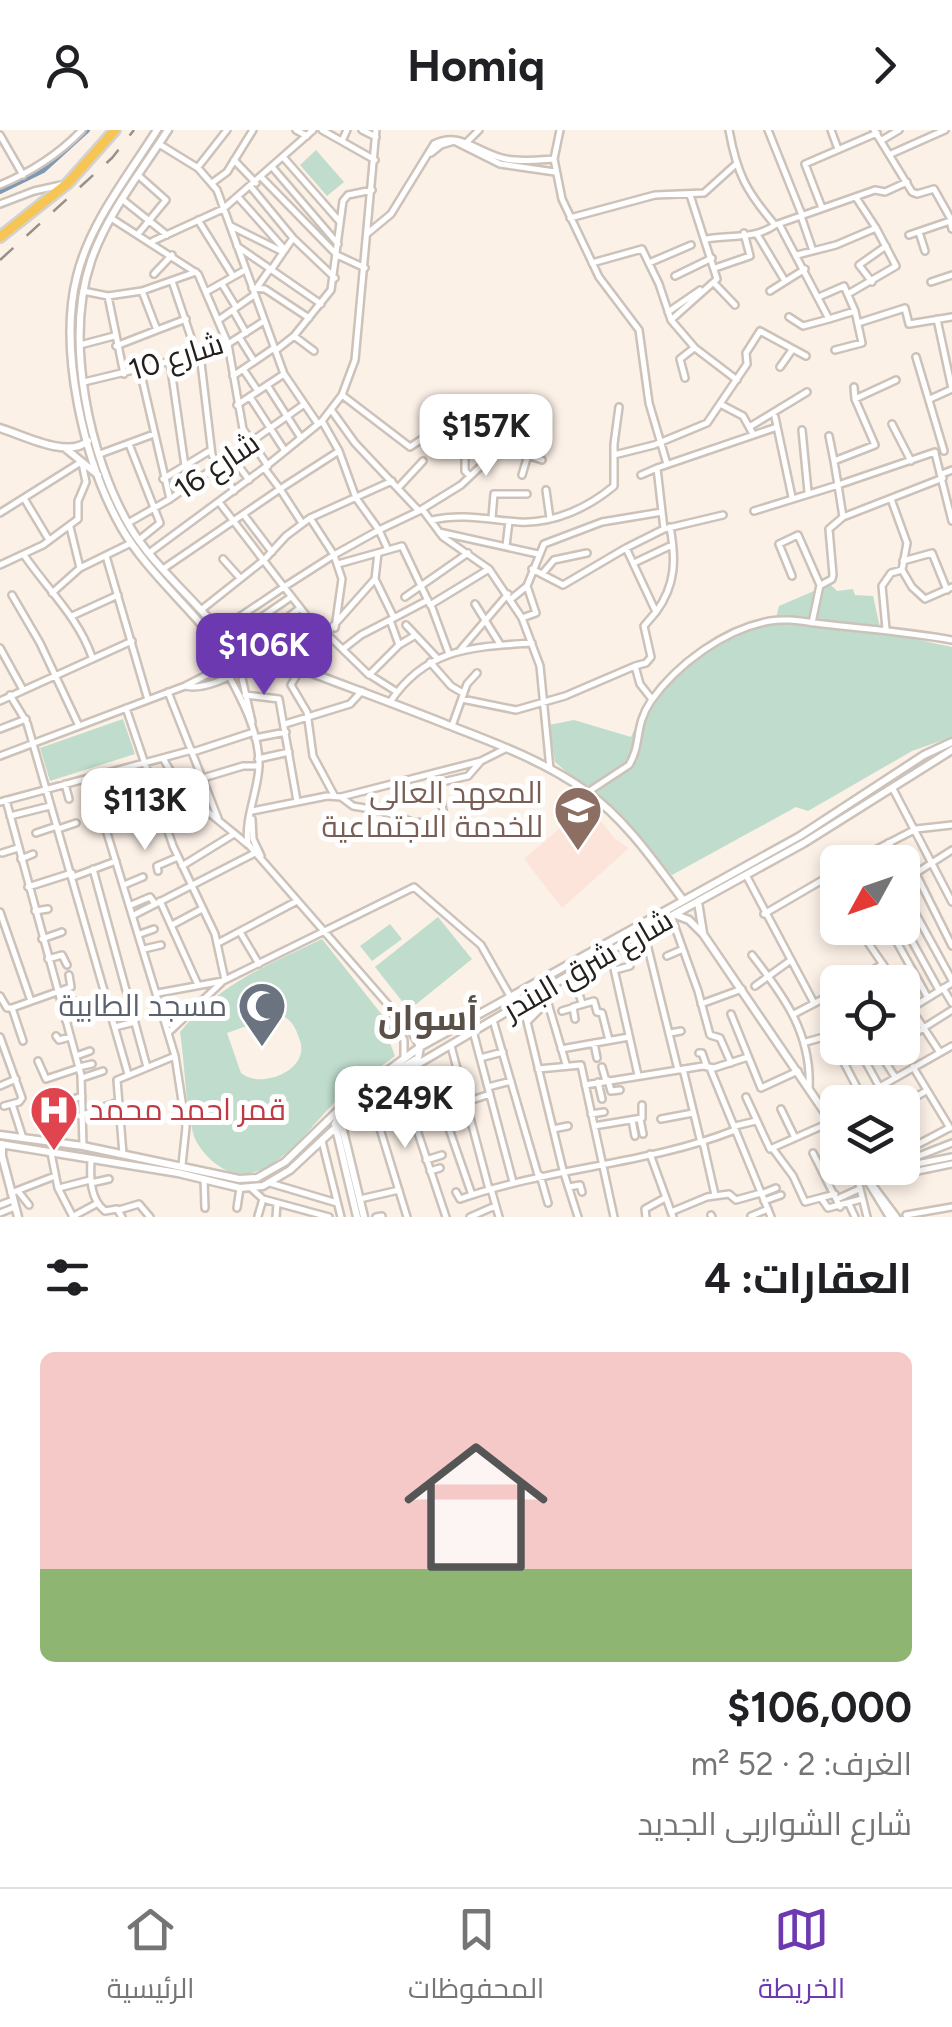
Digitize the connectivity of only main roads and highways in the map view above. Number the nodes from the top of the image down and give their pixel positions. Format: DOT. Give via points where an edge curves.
graph roads {
  1 [pos="115,130"];
  2 [pos="157,130"];
  3 [pos="168,130"];
  4 [pos="0,236"];
  5 [pos="0,428"];
  6 [pos="88,441"];
  7 [pos="64,447"];
  8 [pos="98,476"];
  9 [pos="135,541"];
  10 [pos="241,659"];
  11 [pos="952,742"];
  12 [pos="952,750"];
  13 [pos="898,773"];
  14 [pos="888,780"];
  15 [pos="904,781"];
  16 [pos="893,789"];
  17 [pos="683,900"];
  18 [pos="698,902"];
  19 [pos="673,916"];
  20 [pos="703,934"];
  21 [pos="436,1037"];
  22 [pos="451,1046"];
  23 [pos="420,1047"];
  24 [pos="384,1084"];
  25 [pos="360,1090"];
  26 [pos="820,1105"];
  27 [pos="338,1125"];
  28 [pos="1,1141"];
  29 [pos="0,1157"];
  30 [pos="4,1169"];
  31 [pos="871,1185"];
  32 [pos="18,1217"];
  33 [pos="360,1217"];
  34 [pos="893,1217"];
  1 -- 4 [label="highway" via="68,183"];
  2 -- 6 [label="main road" via="95,229 77,274 71,337"];
  3 -- 9 [label="main road" via="96,246 83,291 84,382 100,454"];
  5 -- 7 [label="main road"];
  6 -- 7 [label="main road"];
  6 -- 8 [label="main road"];
  7 -- 8 [label="main road"];
  8 -- 9 [label="main road"];
  9 -- 10 [label="main road"];
  9 -- 10 [label="main road" via="202,625"];
  10 -- 17 [label="main road" via="295,668 362,691 550,769 588,792 648,852"];
  11 -- 13 [label="main road, شارع شرق البندر"];
  12 -- 15 [label="main road, شارع شرق البندر"];
  13 -- 14 [label="main road, شارع شرق البندر"];
  13 -- 15 [label="main road"];
  14 -- 16 [label="main road"];
  14 -- 17 [label="main road, شارع شرق البندر"];
  15 -- 16 [label="main road, شارع شرق البندر"];
  16 -- 18 [label="main road, شارع شرق البندر"];
  17 -- 21 [label="main road, شارع شرق البندر"];
  18 -- 19 [label="main road, شارع شرق البندر"];
  18 -- 20 [label="main road"];
  19 -- 20 [label="main road"];
  19 -- 22 [label="main road, شارع شرق البندر"];
  20 -- 26 [label="main road"];
  21 -- 22 [label="main road" via="439,1045"];
  21 -- 23 [label="main road, شارع شرق البندر"];
  22 -- 24 [label="main road, شارع شرق البندر"];
  23 -- 24 [label="main road" via="418,1058"];
  23 -- 25 [label="main road, شارع شرق البندر"];
  24 -- 27 [label="main road, شارع شرق البندر"];
  25 -- 27 [label="main road" via="337,1116"];
  25 -- 28 [label="main road, شارع شرق البندر" via="296,1154 262,1176 240,1179 84,1146"];
  27 -- 28 [label="main road, شارع شرق البندر" via="290,1170 252,1188"];
  27 -- 33 [label="main road"];
  27 -- 33 [label="main road"];
  28 -- 30 [label="main road"];
  29 -- 30 [label="main road"];
  30 -- 32 [label="main road"];
  31 -- 34 [label="main road"];
}
